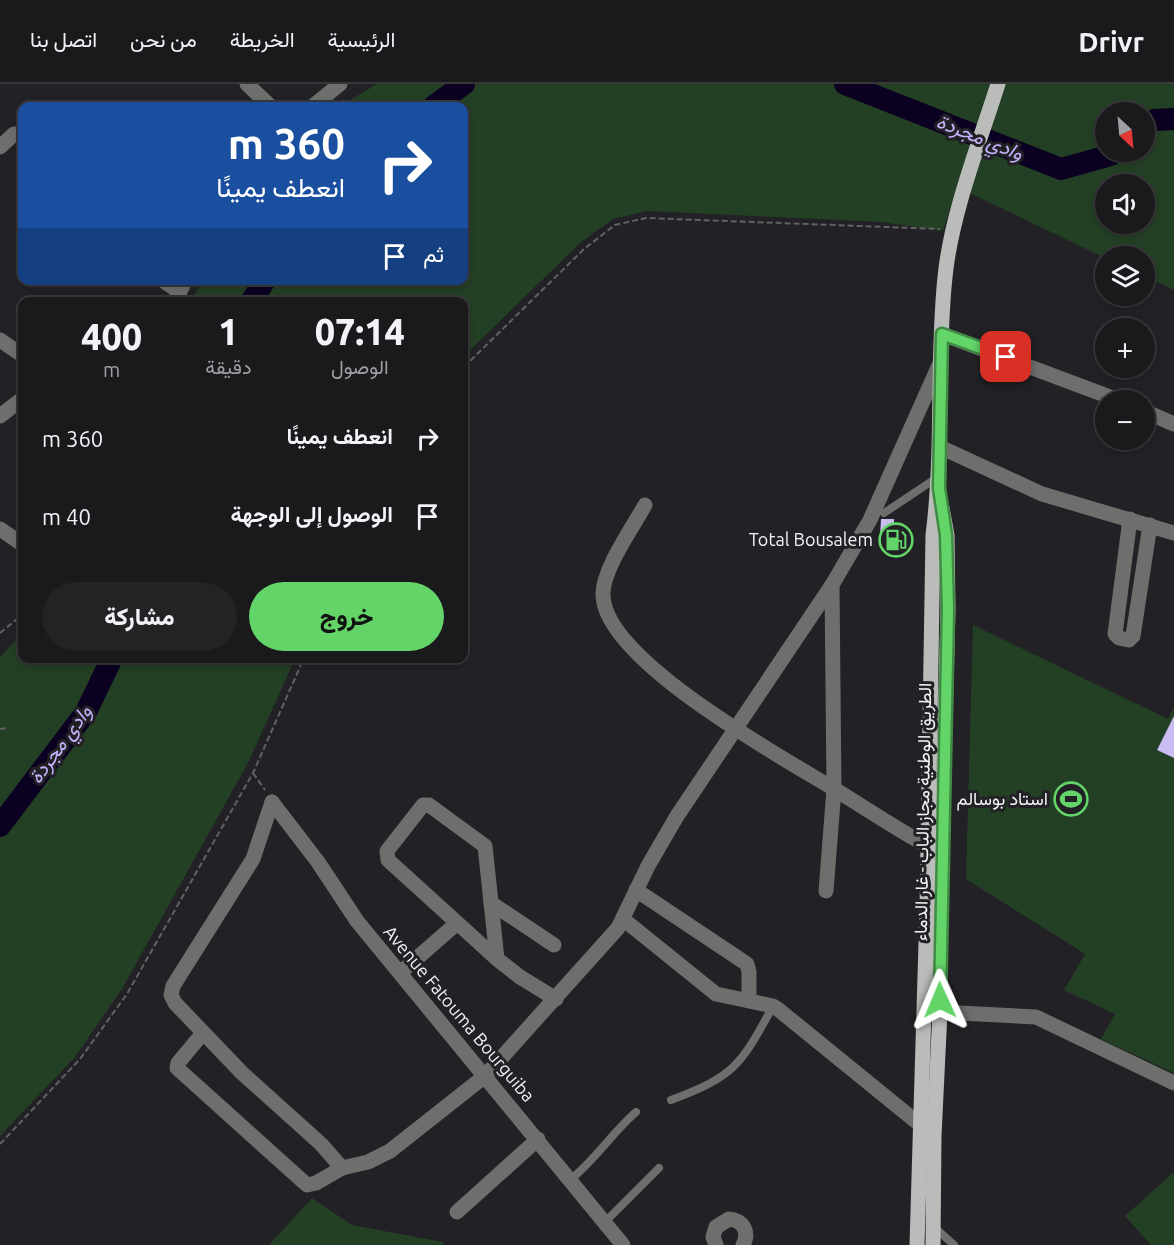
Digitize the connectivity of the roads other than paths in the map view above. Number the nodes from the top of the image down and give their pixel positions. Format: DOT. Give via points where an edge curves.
graph roads {
  1 [pos="247,84"];
  2 [pos="340,84"];
  3 [pos="998,84"];
  4 [pos="266,102"];
  5 [pos="318,102"];
  6 [pos="18,134"];
  7 [pos="0,147"];
  8 [pos="942,334"];
  9 [pos="0,340"];
  10 [pos="18,352"];
  11 [pos="941,360"];
  12 [pos="1095,391"];
  13 [pos="18,402"];
  14 [pos="0,416"];
  15 [pos="1155,416"];
  16 [pos="1174,424"];
  17 [pos="940,447"];
  18 [pos="939,482"];
  19 [pos="645,505"];
  20 [pos="884,513"];
  21 [pos="1130,519"];
  22 [pos="1150,525"];
  23 [pos="0,529"];
  24 [pos="1174,533"];
  25 [pos="18,541"];
  26 [pos="832,585"];
  27 [pos="931,639"];
  28 [pos="947,642"];
  29 [pos="735,729"];
  30 [pos="834,789"];
  31 [pos="934,850"];
  32 [pos="636,890"];
  33 [pos="826,891"];
  34 [pos="490,903"];
  35 [pos="623,919"];
  36 [pos="456,924"];
  37 [pos="554,945"];
  38 [pos="497,959"];
  39 [pos="932,965"];
  40 [pos="400,973"];
  41 [pos="556,999"];
  42 [pos="748,1000"];
  43 [pos="773,1006"];
  44 [pos="940,1012"];
  45 [pos="203,1033"];
  46 [pos="485,1076"];
  47 [pos="1174,1083"];
  48 [pos="671,1100"];
  49 [pos="636,1112"];
  50 [pos="919,1125"];
  51 [pos="934,1136"];
  52 [pos="538,1139"];
  53 [pos="342,1168"];
  54 [pos="659,1168"];
  55 [pos="570,1180"];
  56 [pos="457,1212"];
  57 [pos="918,1215"];
  58 [pos="604,1223"];
  59 [pos="934,1227"];
  60 [pos="623,1245"];
  61 [pos="716,1245"];
  62 [pos="743,1245"];
  63 [pos="917,1245"];
  64 [pos="933,1245"];
  65 [pos="954,1245"];
  1 -- 4 [label="street"];
  2 -- 5 [label="street"];
  3 -- 8 [label="main road, الطريق الوطنية مجاز الباب - غار الدماء" via="954,230 945,275"];
  6 -- 7 [label="street"];
  8 -- 11 [label="main road, الطريق الوطنية مجاز الباب - غار الدماء"];
  8 -- 12 [label="street"];
  9 -- 10 [label="street"];
  11 -- 17 [label="main road, الطريق الوطنية مجاز الباب - غار الدماء"];
  11 -- 26 [label="street" via="870,520"];
  13 -- 14 [label="street"];
  15 -- 16 [label="street"];
  17 -- 18 [label="main road, الطريق الوطنية مجاز الباب - غار الدماء"];
  17 -- 21 [label="street" via="1042,494"];
  18 -- 20 [label="lane"];
  18 -- 27 [label="main road, الطريق الوطنية مجاز الباب - غار الدماء" via="933,536"];
  18 -- 28 [label="main road, الطريق الوطنية مجاز الباب - غار الدماء" via="946,535"];
  19 -- 29 [label="street" via="605,581 605,608 651,667"];
  21 -- 22 [label="street"];
  21 -- 22 [label="street" via="1115,634 1119,638 1129,640 1133,636"];
  22 -- 24 [label="street"];
  23 -- 25 [label="street"];
  26 -- 29 [label="street"];
  26 -- 30 [label="street"];
  27 -- 28 [label="main road"];
  27 -- 31 [label="main road, الطريق الوطنية مجاز الباب - غار الدماء"];
  28 -- 31 [label="main road, الطريق الوطنية مجاز الباب - غار الدماء"];
  29 -- 30 [label="street"];
  29 -- 32 [label="street" via="677,816"];
  30 -- 31 [label="street"];
  30 -- 33 [label="street"];
  31 -- 39 [label="main road, الطريق الوطنية مجاز الباب - غار الدماء"];
  32 -- 35 [label="street"];
  32 -- 42 [label="street" via="747,964"];
  34 -- 36 [label="street" via="485,846 429,805 423,805 387,855 391,864"];
  34 -- 37 [label="street"];
  34 -- 38 [label="street"];
  35 -- 41 [label="street"];
  35 -- 42 [label="street" via="716,994"];
  36 -- 38 [label="street"];
  36 -- 40 [label="street"];
  38 -- 41 [label="street"];
  39 -- 44 [label="main road, الطريق الوطنية مجاز الباب - غار الدماء"];
  39 -- 50 [label="main road, الطريق الوطنية مجاز الباب - غار الدماء"];
  40 -- 45 [label="street, Avenue Fatouma Bourguiba" via="357,921 272,802 253,859 171,991 175,1003"];
  40 -- 46 [label="street, Avenue Fatouma Bourguiba"];
  41 -- 46 [label="street"];
  42 -- 43 [label="street"];
  43 -- 48 [label="lane" via="739,1063 707,1087"];
  43 -- 50 [label="street"];
  44 -- 47 [label="street" via="1036,1017"];
  44 -- 51 [label="main road, الطريق الوطنية مجاز الباب - غار الدماء"];
  45 -- 53 [label="street"];
  45 -- 53 [label="street" via="178,1063 179,1071 303,1184 311,1185"];
  46 -- 52 [label="street, Avenue Fatouma Bourguiba"];
  46 -- 53 [label="street" via="390,1151 368,1162"];
  49 -- 55 [label="lane"];
  50 -- 51 [label="street"];
  50 -- 57 [label="main road, الطريق الوطنية مجاز الباب - غار الدماء"];
  51 -- 59 [label="main road, الطريق الوطنية مجاز الباب - غار الدماء"];
  52 -- 55 [label="street, Avenue Fatouma Bourguiba"];
  52 -- 56 [label="street"];
  54 -- 58 [label="lane"];
  55 -- 58 [label="street, Avenue Fatouma Bourguiba"];
  57 -- 59 [label="lane"];
  57 -- 63 [label="main road, الطريق الوطنية مجاز الباب - غار الدماء"];
  58 -- 60 [label="street, Avenue Fatouma Bourguiba"];
  59 -- 64 [label="main road, الطريق الوطنية مجاز الباب - غار الدماء"];
  59 -- 65 [label="lane"];
  61 -- 62 [label="street" via="716,1227 729,1219 745,1229"];
}
